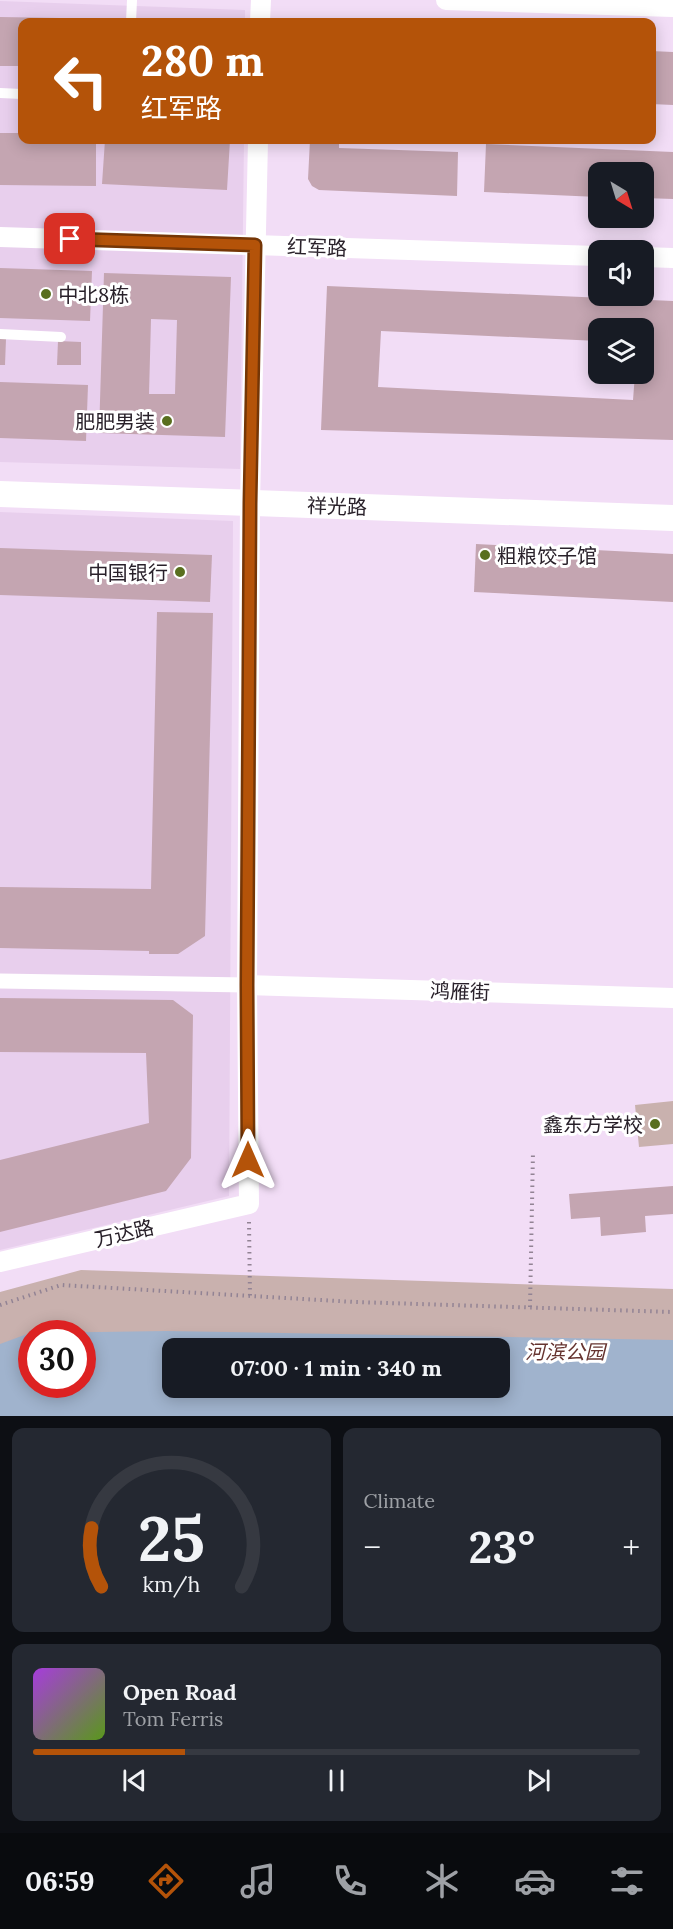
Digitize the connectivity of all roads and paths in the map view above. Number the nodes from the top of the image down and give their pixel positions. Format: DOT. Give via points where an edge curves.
graph roads {
  1 [pos="132,0"];
  2 [pos="261,0"];
  3 [pos="446,0"];
  4 [pos="673,7"];
  5 [pos="131,18"];
  6 [pos="260,18"];
  7 [pos="0,93"];
  8 [pos="18,94"];
  9 [pos="258,144"];
  10 [pos="0,237"];
  11 [pos="255,245"];
  12 [pos="588,256"];
  13 [pos="654,257"];
  14 [pos="673,258"];
  15 [pos="0,334"];
  16 [pos="61,337"];
  17 [pos="0,494"];
  18 [pos="250,503"];
  19 [pos="673,518"];
  20 [pos="0,981"];
  21 [pos="247,985"];
  22 [pos="673,998"];
  23 [pos="533,1152"];
  24 [pos="249,1204"];
  25 [pos="0,1262"];
  26 [pos="250,1297"];
  27 [pos="0,1305"];
  28 [pos="530,1307"];
  29 [pos="673,1312"];
  1 -- 5 [label="lane"];
  2 -- 6 [label="street"];
  3 -- 4 [label="street"];
  7 -- 8 [label="lane"];
  9 -- 11 [label="street"];
  10 -- 11 [label="street, 红军路"];
  11 -- 12 [label="street, 红军路"];
  11 -- 18 [label="street"];
  13 -- 14 [label="street"];
  15 -- 16 [label="lane"];
  17 -- 18 [label="street, 祥光路"];
  18 -- 19 [label="street, 祥光路"];
  18 -- 21 [label="street"];
  20 -- 21 [label="street"];
  21 -- 22 [label="street, 鸿雁街"];
  21 -- 24 [label="street"];
  23 -- 28 [label="path"];
  24 -- 25 [label="street, 万达路"];
  24 -- 26 [label="path"];
  26 -- 27 [label="path" via="61,1285"];
  26 -- 28 [label="path"];
  28 -- 29 [label="path"];
}
